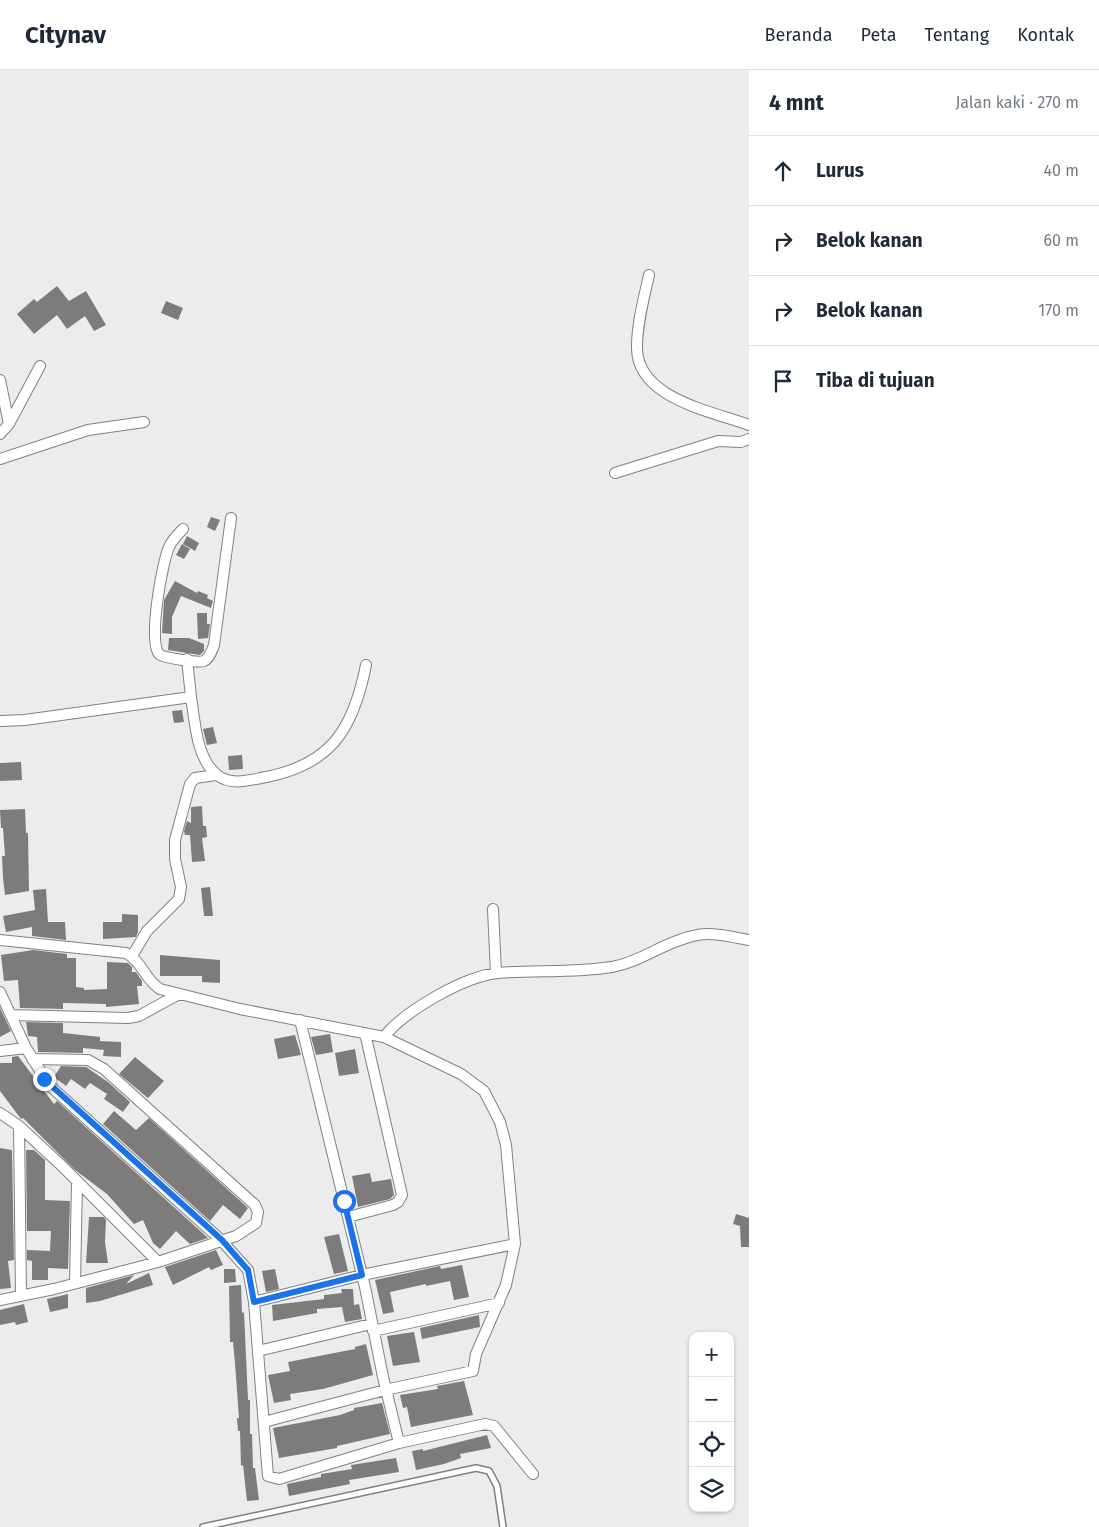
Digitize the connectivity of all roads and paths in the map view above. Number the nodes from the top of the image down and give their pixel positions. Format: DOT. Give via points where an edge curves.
graph roads {
  1 [pos="649,275"];
  2 [pos="40,366"];
  3 [pos="0,380"];
  4 [pos="144,422"];
  5 [pos="749,425"];
  6 [pos="3,430"];
  7 [pos="749,439"];
  8 [pos="0,459"];
  9 [pos="615,473"];
  10 [pos="231,518"];
  11 [pos="183,529"];
  12 [pos="187,659"];
  13 [pos="366,665"];
  14 [pos="191,697"];
  15 [pos="0,721"];
  16 [pos="216,775"];
  17 [pos="493,909"];
  18 [pos="0,940"];
  19 [pos="749,940"];
  20 [pos="132,956"];
  21 [pos="496,973"];
  22 [pos="0,992"];
  23 [pos="179,994"];
  24 [pos="11,1015"];
  25 [pos="300,1020"];
  26 [pos="364,1033"];
  27 [pos="384,1036"];
  28 [pos="26,1048"];
  29 [pos="0,1051"];
  30 [pos="32,1059"];
  31 [pos="0,1113"];
  32 [pos="19,1126"];
  33 [pos="77,1182"];
  34 [pos="348,1217"];
  35 [pos="222,1240"];
  36 [pos="515,1244"];
  37 [pos="158,1262"];
  38 [pos="362,1275"];
  39 [pos="75,1283"];
  40 [pos="21,1296"];
  41 [pos="0,1300"];
  42 [pos="254,1302"];
  43 [pos="499,1304"];
  44 [pos="372,1328"];
  45 [pos="258,1351"];
  46 [pos="385,1390"];
  47 [pos="264,1422"];
  48 [pos="399,1443"];
  49 [pos="533,1474"];
  50 [pos="203,1527"];
  51 [pos="503,1527"];
  1 -- 5 [label="street" via="637,348 639,366 646,378 662,392"];
  2 -- 6 [label="street"];
  3 -- 6 [label="street"];
  4 -- 8 [label="street" via="88,430"];
  7 -- 9 [label="street" via="718,441"];
  10 -- 12 [label="street" via="212,652 204,661"];
  11 -- 12 [label="street" via="168,549 154,626 159,654 171,659"];
  12 -- 14 [label="street"];
  13 -- 16 [label="street" via="354,712 340,736 319,757 287,773 240,782"];
  14 -- 15 [label="street"];
  14 -- 16 [label="street" via="197,737"];
  16 -- 20 [label="street" via="195,778 190,784 175,840 181,888 179,899 147,931"];
  17 -- 21 [label="street"];
  18 -- 20 [label="street"];
  19 -- 21 [label="street" via="693,935 650,955 612,967"];
  20 -- 23 [label="street" via="153,984"];
  21 -- 27 [label="street" via="420,1005 402,1017"];
  22 -- 24 [label="street"];
  23 -- 24 [label="street" via="139,1016 128,1018"];
  23 -- 25 [label="street"];
  24 -- 28 [label="street"];
  25 -- 26 [label="street"];
  25 -- 34 [label="street"];
  26 -- 27 [label="street"];
  26 -- 34 [label="street" via="402,1195 393,1205"];
  27 -- 36 [label="street" via="461,1074 484,1091 500,1122 506,1145"];
  28 -- 29 [label="street"];
  28 -- 30 [label="street"];
  30 -- 35 [label="street" via="49,1085"];
  30 -- 35 [label="street" via="88,1060 97,1064 147,1105 255,1206 258,1212 256,1223 236,1236"];
  31 -- 32 [label="street"];
  32 -- 33 [label="street"];
  32 -- 40 [label="street"];
  33 -- 37 [label="street"];
  33 -- 39 [label="street"];
  34 -- 38 [label="street"];
  35 -- 37 [label="street"];
  35 -- 42 [label="street" via="248,1270"];
  36 -- 38 [label="street"];
  36 -- 43 [label="street" via="512,1266"];
  37 -- 39 [label="street"];
  38 -- 42 [label="street"];
  38 -- 44 [label="street"];
  39 -- 40 [label="street"];
  40 -- 41 [label="street"];
  42 -- 45 [label="street"];
  43 -- 44 [label="street"];
  43 -- 46 [label="street" via="478,1348 473,1370"];
  44 -- 45 [label="street"];
  44 -- 46 [label="street"];
  45 -- 47 [label="street"];
  46 -- 47 [label="street"];
  46 -- 48 [label="street"];
  47 -- 48 [label="street" via="267,1470 272,1479"];
  48 -- 49 [label="street" via="490,1424"];
  50 -- 51 [label="lane" via="476,1468 490,1471"];
}
